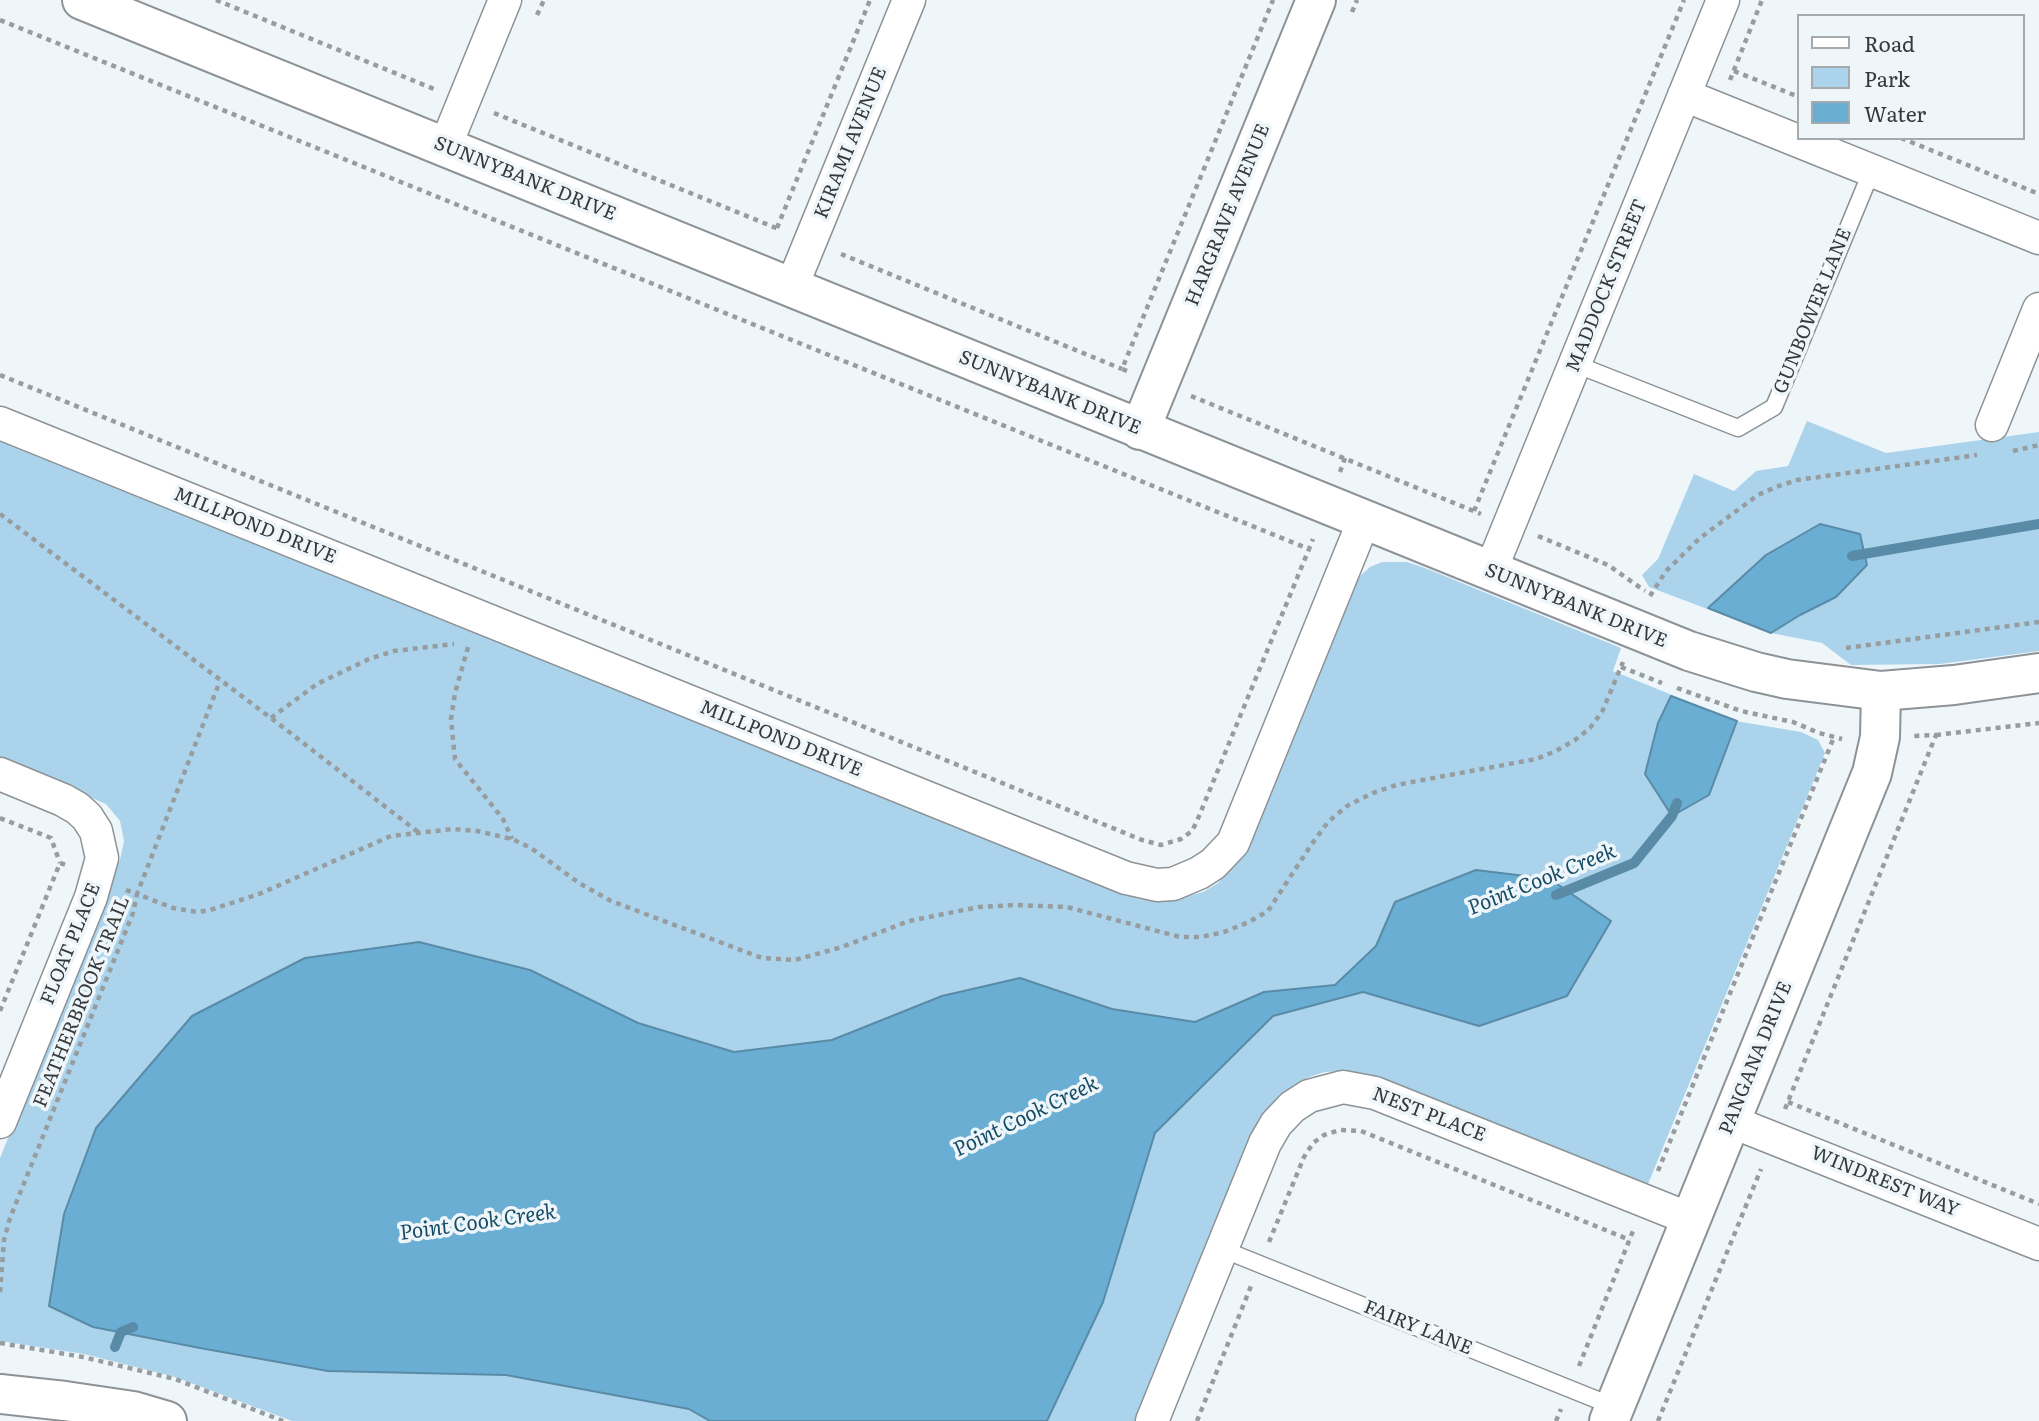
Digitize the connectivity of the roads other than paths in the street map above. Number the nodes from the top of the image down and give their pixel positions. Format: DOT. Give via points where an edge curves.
graph roads {
  1 [pos="505,0"];
  2 [pos="909,0"];
  3 [pos="1316,0"];
  4 [pos="1723,0"];
  5 [pos="94,2"];
  6 [pos="1684,95"];
  7 [pos="445,148"];
  8 [pos="1872,170"];
  9 [pos="2039,238"];
  10 [pos="792,286"];
  11 [pos="2039,309"];
  12 [pos="1575,364"];
  13 [pos="0,423"];
  14 [pos="1140,430"];
  15 [pos="1989,440"];
  16 [pos="1364,520"];
  17 [pos="1490,572"];
  18 [pos="2039,674"];
  19 [pos="1881,691"];
  20 [pos="0,774"];
  21 [pos="1730,1121"];
  22 [pos="0,1122"];
  23 [pos="1690,1219"];
  24 [pos="2039,1244"];
  25 [pos="1222,1249"];
  26 [pos="0,1394"];
  27 [pos="1612,1414"];
  28 [pos="167,1421"];
  29 [pos="1152,1421"];
  1 -- 7 [label="street"];
  2 -- 10 [label="street, KIRAMI AVENUE"];
  3 -- 14 [label="street, HARGRAVE AVENUE"];
  4 -- 6 [label="street, MADDOCK STREET"];
  5 -- 7 [label="street, SUNNYBANK DRIVE"];
  6 -- 8 [label="street"];
  6 -- 12 [label="street, MADDOCK STREET"];
  7 -- 10 [label="street, SUNNYBANK DRIVE"];
  8 -- 9 [label="street"];
  8 -- 12 [label="lane, GUNBOWER LANE" via="1774,407 1738,428"];
  10 -- 14 [label="street, SUNNYBANK DRIVE"];
  11 -- 15 [label="street"];
  12 -- 17 [label="street, MADDOCK STREET"];
  13 -- 16 [label="street, MILLPOND DRIVE" via="1149,884 1173,884 1199,873 1213,864 1236,836"];
  14 -- 16 [label="street, SUNNYBANK DRIVE"];
  16 -- 17 [label="street, SUNNYBANK DRIVE"];
  17 -- 19 [label="street, SUNNYBANK DRIVE" via="1726,664 1787,679"];
  18 -- 19 [label="street, SUNNYBANK DRIVE"];
  19 -- 21 [label="street, PANGANA DRIVE" via="1880,737 1872,772"];
  20 -- 22 [label="street, FLOAT PLACE" via="77,808 96,831 102,858"];
  21 -- 23 [label="street, PANGANA DRIVE"];
  21 -- 24 [label="street, WINDREST WAY"];
  23 -- 25 [label="street, NEST PLACE" via="1393,1099 1343,1087 1309,1096 1276,1124"];
  23 -- 27 [label="street, PANGANA DRIVE"];
  25 -- 27 [label="lane, FAIRY LANE" via="1569,1389"];
  25 -- 29 [label="street, NEST PLACE"];
  26 -- 28 [label="street" via="133,1411"];
}
